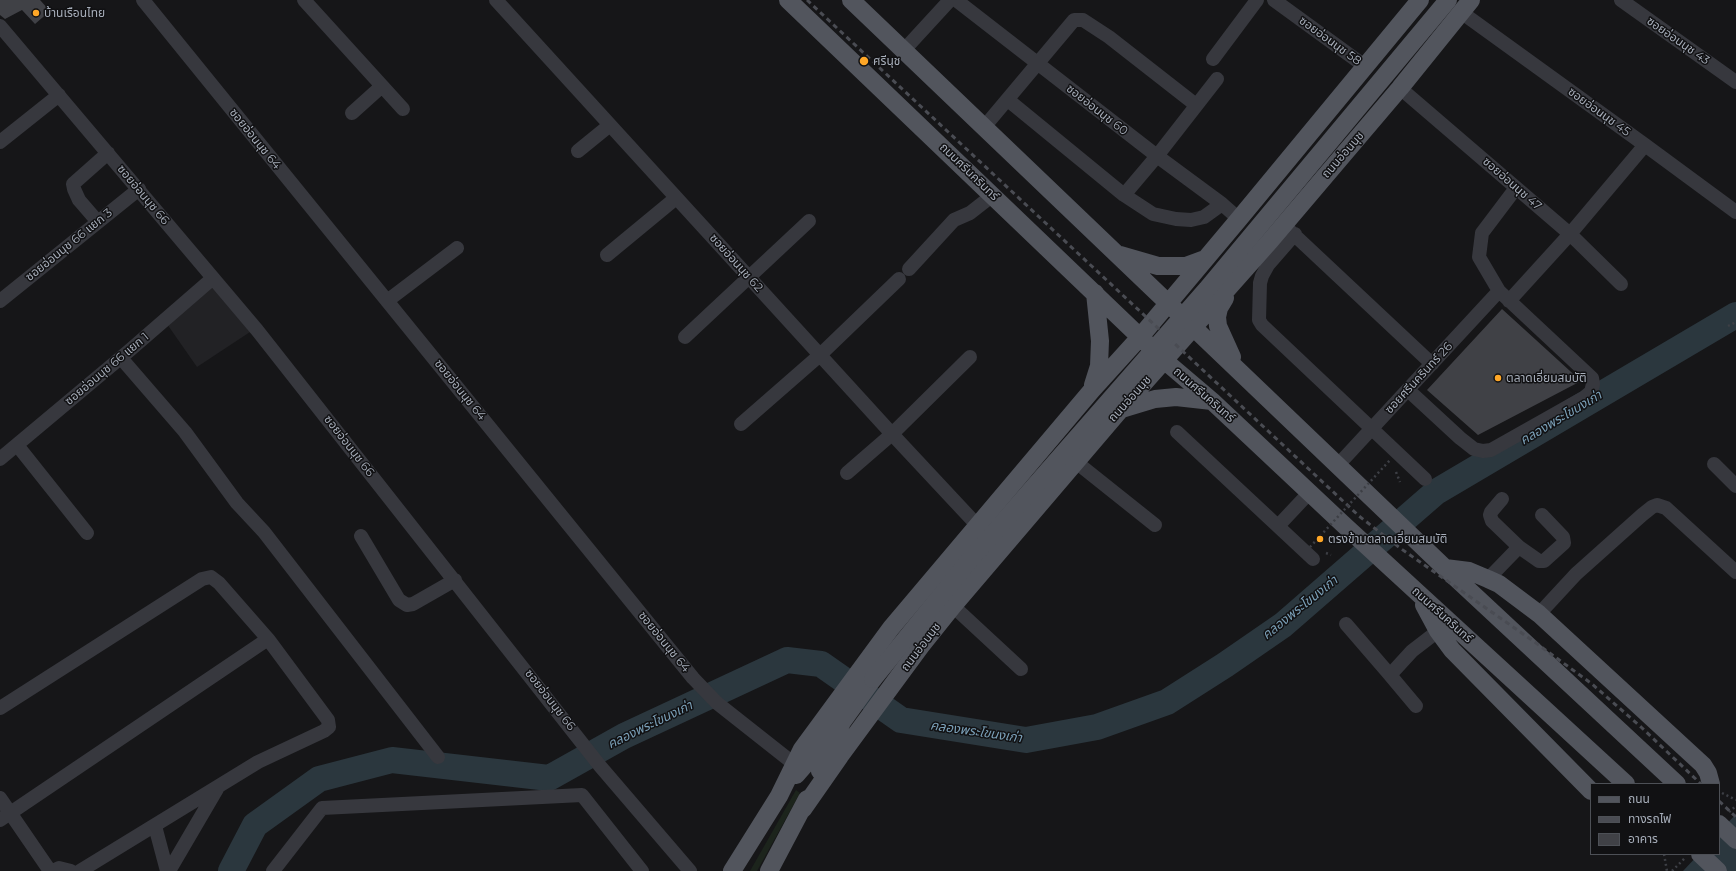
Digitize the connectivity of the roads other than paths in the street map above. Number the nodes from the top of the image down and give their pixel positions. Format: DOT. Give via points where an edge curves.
graph roads {
  1 [pos="144,0"];
  2 [pos="304,0"];
  3 [pos="496,0"];
  4 [pos="788,0"];
  5 [pos="851,0"];
  6 [pos="950,0"];
  7 [pos="956,0"];
  8 [pos="1257,0"];
  9 [pos="1274,0"];
  10 [pos="1420,0"];
  11 [pos="1448,0"];
  12 [pos="1621,0"];
  13 [pos="1466,6"];
  14 [pos="0,26"];
  15 [pos="904,49"];
  16 [pos="1213,59"];
  17 [pos="1036,63"];
  18 [pos="1366,67"];
  19 [pos="1217,79"];
  20 [pos="1736,82"];
  21 [pos="382,86"];
  22 [pos="1400,88"];
  23 [pos="59,95"];
  24 [pos="1008,100"];
  25 [pos="1196,105"];
  26 [pos="404,109"];
  27 [pos="352,114"];
  28 [pos="610,125"];
  29 [pos="985,126"];
  30 [pos="0,142"];
  31 [pos="1645,144"];
  32 [pos="578,151"];
  33 [pos="108,153"];
  34 [pos="1157,156"];
  35 [pos="1516,188"];
  36 [pos="139,189"];
  37 [pos="992,195"];
  38 [pos="1124,195"];
  39 [pos="676,198"];
  40 [pos="1222,204"];
  41 [pos="1736,212"];
  42 [pos="1239,219"];
  43 [pos="809,221"];
  44 [pos="98,222"];
  45 [pos="1289,230"];
  46 [pos="1570,234"];
  47 [pos="1270,241"];
  48 [pos="457,248"];
  49 [pos="607,255"];
  50 [pos="1119,255"];
  51 [pos="1205,259"];
  52 [pos="748,277"];
  53 [pos="213,278"];
  54 [pos="1232,284"];
  55 [pos="1621,284"];
  56 [pos="1498,291"];
  57 [pos="1095,293"];
  58 [pos="0,301"];
  59 [pos="388,301"];
  60 [pos="1509,301"];
  61 [pos="1167,302"];
  62 [pos="1194,327"];
  63 [pos="685,337"];
  64 [pos="1140,337"];
  65 [pos="820,355"];
  66 [pos="970,357"];
  67 [pos="121,358"];
  68 [pos="1165,361"];
  69 [pos="1432,364"];
  70 [pos="1241,372"];
  71 [pos="1092,390"];
  72 [pos="1408,390"];
  73 [pos="1212,401"];
  74 [pos="1121,410"];
  75 [pos="741,424"];
  76 [pos="1372,428"];
  77 [pos="1057,431"];
  78 [pos="1177,432"];
  79 [pos="892,434"];
  80 [pos="17,445"];
  81 [pos="1079,458"];
  82 [pos="0,459"];
  83 [pos="1338,464"];
  84 [pos="1714,464"];
  85 [pos="847,472"];
  86 [pos="1425,479"];
  87 [pos="1736,486"];
  88 [pos="1310,493"];
  89 [pos="1502,499"];
  90 [pos="1542,515"];
  91 [pos="978,525"];
  92 [pos="1154,525"];
  93 [pos="1278,526"];
  94 [pos="87,533"];
  95 [pos="361,536"];
  96 [pos="1519,547"];
  97 [pos="1312,553"];
  98 [pos="1445,568"];
  99 [pos="1735,570"];
  100 [pos="1488,578"];
  101 [pos="455,580"];
  102 [pos="1418,594"];
  103 [pos="953,606"];
  104 [pos="1539,614"];
  105 [pos="1346,624"];
  106 [pos="1438,631"];
  107 [pos="268,639"];
  108 [pos="1021,669"];
  109 [pos="1390,675"];
  110 [pos="1416,706"];
  111 [pos="0,708"];
  112 [pos="842,722"];
  113 [pos="438,757"];
  114 [pos="793,763"];
  115 [pos="1625,783"];
  116 [pos="1676,783"];
  117 [pos="1711,783"];
  118 [pos="218,786"];
  119 [pos="1590,790"];
  120 [pos="779,796"];
  121 [pos="0,798"];
  122 [pos="803,809"];
  123 [pos="5,816"];
  124 [pos="1720,825"];
  125 [pos="154,826"];
  126 [pos="1736,840"];
  127 [pos="1701,855"];
  128 [pos="52,871"];
  129 [pos="71,871"];
  130 [pos="80,871"];
  131 [pos="168,871"];
  132 [pos="273,871"];
  133 [pos="642,871"];
  134 [pos="690,871"];
  135 [pos="732,871"];
  136 [pos="769,871"];
  137 [pos="1718,871"];
  1 -- 59 [label="street, ซอยอ่อนนุช 64"];
  2 -- 21 [label="street"];
  3 -- 28 [label="street, ซอยอ่อนนุช 62"];
  4 -- 37 [label="main road, ถนนศรีนครินทร์"];
  5 -- 15 [label="main road"];
  6 -- 15 [label="street"];
  7 -- 17 [label="street, ซอยอ่อนนุช 60"];
  8 -- 16 [label="street"];
  9 -- 18 [label="street, ซอยอ่อนนุช 58"];
  10 -- 18 [label="main road, ถนนอ่อนนุช"];
  11 -- 112 [label="main road, ถนนอ่อนนุช, bridge" via="1207,289 1008,514 900,645"];
  12 -- 20 [label="street, ซอยอ่อนนุช 43"];
  13 -- 22 [label="main road, ถนนอ่อนนุช"];
  13 -- 31 [label="street, ซอยอ่อนนุช 45"];
  14 -- 23 [label="street, ซอยอ่อนนุช 66"];
  15 -- 29 [label="main road"];
  17 -- 24 [label="street"];
  17 -- 25 [label="street" via="1070,23 1082,20 1109,37"];
  17 -- 34 [label="street, ซอยอ่อนนุช 60"];
  18 -- 42 [label="main road, ถนนอ่อนนุช"];
  19 -- 25 [label="street"];
  21 -- 26 [label="street"];
  21 -- 27 [label="street"];
  22 -- 35 [label="street, ซอยอ่อนนุช 47"];
  22 -- 45 [label="main road, ถนนอ่อนนุช"];
  23 -- 30 [label="street"];
  23 -- 33 [label="street, ซอยอ่อนนุช 66"];
  24 -- 29 [label="street"];
  24 -- 38 [label="street"];
  25 -- 34 [label="street"];
  28 -- 32 [label="street"];
  28 -- 39 [label="street, ซอยอ่อนนุช 62"];
  29 -- 50 [label="main road"];
  31 -- 41 [label="street, ซอยอ่อนนุช 45"];
  31 -- 46 [label="street"];
  33 -- 36 [label="street, ซอยอ่อนนุช 66"];
  33 -- 44 [label="street" via="73,184 80,200"];
  34 -- 38 [label="street"];
  34 -- 40 [label="street, ซอยอ่อนนุช 60"];
  35 -- 46 [label="street, ซอยอ่อนนุช 47"];
  35 -- 56 [label="street" via="1482,232 1479,257"];
  36 -- 44 [label="street, ซอยอ่อนนุช 66 แยก 3"];
  36 -- 53 [label="street, ซอยอ่อนนุช 66"];
  37 -- 57 [label="main road, ถนนศรีนครินทร์"];
  37 -- 65 [label="street" via="970,213 954,220 904,274"];
  38 -- 40 [label="street" via="1153,214 1176,219 1191,220 1204,217"];
  39 -- 49 [label="street"];
  39 -- 52 [label="street, ซอยอ่อนนุช 62"];
  40 -- 42 [label="street, ซอยอ่อนนุช 60"];
  42 -- 47 [label="main road" via="1238,229 1242,238"];
  42 -- 51 [label="main road, ถนนอ่อนนุช"];
  43 -- 52 [label="street"];
  44 -- 58 [label="street, ซอยอ่อนนุช 66 แยก 3"];
  45 -- 47 [label="main road, ถนนอ่อนนุช"];
  45 -- 69 [label="street"];
  45 -- 76 [label="street" via="1262,276 1258,320"];
  46 -- 55 [label="street, ซอยอ่อนนุช 47"];
  46 -- 60 [label="street"];
  47 -- 54 [label="main road, ถนนอ่อนนุช"];
  48 -- 59 [label="street"];
  50 -- 51 [label="main road" via="1158,266 1186,266"];
  50 -- 61 [label="main road"];
  51 -- 61 [label="main road, ถนนอ่อนนุช"];
  52 -- 63 [label="street"];
  52 -- 65 [label="street, ซอยอ่อนนุช 62"];
  53 -- 67 [label="street, ซอยอ่อนนุช 66 แยก 1"];
  53 -- 101 [label="street, ซอยอ่อนนุช 66"];
  54 -- 62 [label="main road, ถนนอ่อนนุช"];
  54 -- 70 [label="main road" via="1217,317 1221,335"];
  56 -- 60 [label="street"];
  56 -- 69 [label="street, ซอยศรีนครินทร์ 26"];
  57 -- 64 [label="main road, ถนนศรีนครินทร์"];
  57 -- 71 [label="main road" via="1100,334 1099,366"];
  59 -- 114 [label="street, ซอยอ่อนนุช 64" via="693,678 717,703"];
  60 -- 72 [label="street" via="1592,378 1591,392 1491,450 1482,451 1474,449 1460,438"];
  61 -- 62 [label="main road"];
  61 -- 64 [label="main road, ถนนอ่อนนุช"];
  62 -- 68 [label="main road, ถนนอ่อนนุช"];
  62 -- 70 [label="main road"];
  64 -- 68 [label="main road, ถนนศรีนครินทร์"];
  64 -- 71 [label="main road, ถนนอ่อนนุช"];
  65 -- 75 [label="street"];
  65 -- 79 [label="street, ซอยอ่อนนุช 62"];
  66 -- 79 [label="street"];
  67 -- 80 [label="street, ซอยอ่อนนุช 66 แยก 1"];
  67 -- 113 [label="street" via="185,432 237,503 264,532"];
  68 -- 73 [label="main road, ถนนศรีนครินทร์"];
  68 -- 74 [label="main road, ถนนอ่อนนุช"];
  69 -- 72 [label="street, ซอยศรีนครินทร์ 26"];
  70 -- 83 [label="main road"];
  71 -- 77 [label="main road, ถนนอ่อนนุช"];
  72 -- 76 [label="street, ซอยศรีนครินทร์ 26"];
  73 -- 74 [label="main road" via="1176,397 1155,399"];
  73 -- 88 [label="main road, ถนนศรีนครินทร์"];
  74 -- 81 [label="main road, ถนนอ่อนนุช"];
  76 -- 83 [label="street, ซอยศรีนครินทร์ 26"];
  76 -- 86 [label="street"];
  77 -- 81 [label="main road" via="1070,426 1080,429 1084,438"];
  77 -- 91 [label="main road, ถนนอ่อนนุช"];
  78 -- 93 [label="street"];
  79 -- 85 [label="street"];
  79 -- 91 [label="street, ซอยอ่อนนุช 62"];
  80 -- 82 [label="street, ซอยอ่อนนุช 66 แยก 1"];
  80 -- 94 [label="street"];
  81 -- 92 [label="street"];
  81 -- 103 [label="main road, ถนนอ่อนนุช"];
  83 -- 98 [label="main road"];
  84 -- 87 [label="street"];
  88 -- 93 [label="street"];
  88 -- 102 [label="main road, ถนนศรีนครินทร์"];
  89 -- 96 [label="street" via="1490,515 1492,521"];
  90 -- 96 [label="street" via="1563,537 1564,543 1544,561 1539,561"];
  91 -- 114 [label="main road, ถนนอ่อนนุช" via="892,628 812,733"];
  93 -- 97 [label="street"];
  95 -- 101 [label="street" via="400,600 407,605"];
  96 -- 100 [label="street"];
  98 -- 100 [label="main road" via="1469,571"];
  98 -- 116 [label="main road"];
  99 -- 104 [label="street" via="1666,508 1657,505 1642,515 1582,570"];
  100 -- 104 [label="main road"];
  101 -- 134 [label="street, ซอยอ่อนนุช 66" via="600,766"];
  102 -- 106 [label="main road"];
  102 -- 115 [label="main road, ถนนศรีนครินทร์"];
  103 -- 108 [label="street"];
  103 -- 122 [label="main road, ถนนอ่อนนุช"];
  104 -- 117 [label="main road" via="1703,765"];
  105 -- 109 [label="street"];
  106 -- 109 [label="street" via="1412,651"];
  106 -- 119 [label="main road" via="1452,650"];
  107 -- 111 [label="street" via="219,583 211,577 202,579"];
  107 -- 118 [label="street" via="328,720 329,727 258,762"];
  107 -- 123 [label="street"];
  109 -- 110 [label="street"];
  112 -- 120 [label="main road, ถนนอ่อนนุช"];
  112 -- 122 [label="main road, ถนนอ่อนนุช"];
  114 -- 120 [label="main road, ถนนอ่อนนุช"];
  118 -- 125 [label="street"];
  118 -- 131 [label="street"];
  120 -- 135 [label="main road, ถนนอ่อนนุช"];
  121 -- 123 [label="street"];
  122 -- 136 [label="main road, ถนนอ่อนนุช"];
  123 -- 128 [label="street"];
  124 -- 126 [label="main road"];
  125 -- 130 [label="street"];
  125 -- 131 [label="street"];
  127 -- 137 [label="main road"];
  128 -- 129 [label="street" via="59,868"];
  132 -- 133 [label="street" via="322,808 582,795"];
}
